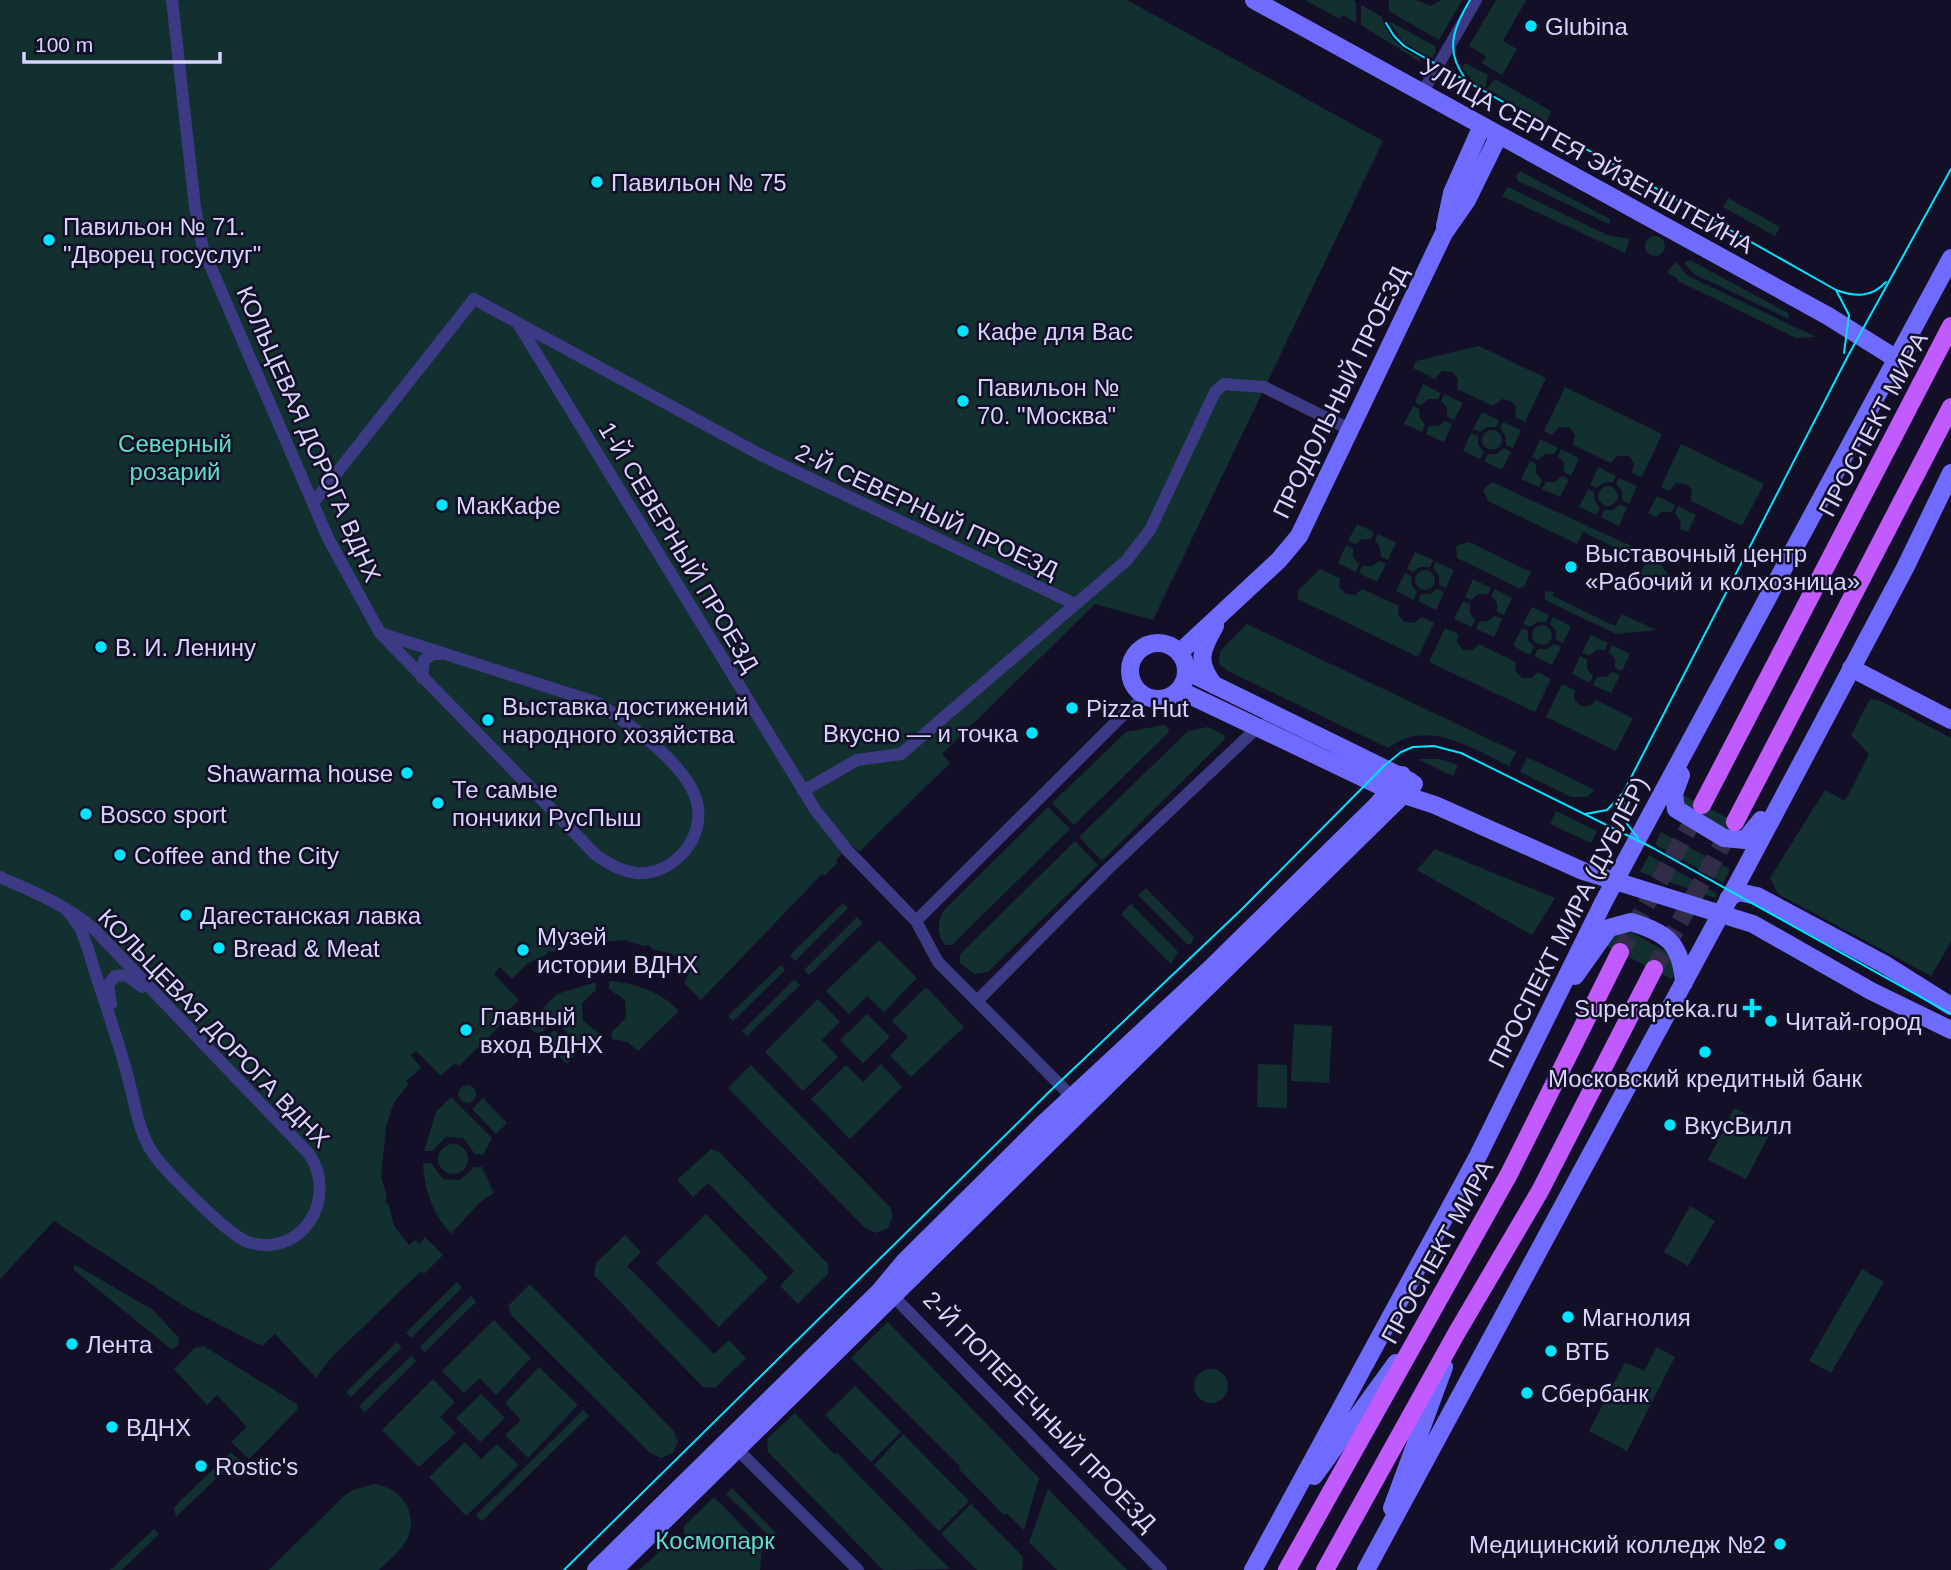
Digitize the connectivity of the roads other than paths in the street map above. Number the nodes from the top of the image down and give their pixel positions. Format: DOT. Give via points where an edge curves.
graph roads {
  1 [pos="172,0"];
  2 [pos="1254,0"];
  3 [pos="1476,0"];
  4 [pos="1422,93"];
  5 [pos="1481,128"];
  6 [pos="1498,136"];
  7 [pos="1444,233"];
  8 [pos="1951,258"];
  9 [pos="1951,273"];
  10 [pos="1930,298"];
  11 [pos="519,325"];
  12 [pos="1951,326"];
  13 [pos="1895,358"];
  14 [pos="1951,407"];
  15 [pos="1351,430"];
  16 [pos="1951,473"];
  17 [pos="313,503"];
  18 [pos="1073,603"];
  19 [pos="1225,608"];
  20 [pos="380,633"];
  21 [pos="1179,653"];
  22 [pos="445,654"];
  23 [pos="1851,668"];
  24 [pos="1185,671"];
  25 [pos="422,678"];
  26 [pos="1214,685"];
  27 [pos="1179,690"];
  28 [pos="1146,697"];
  29 [pos="1951,720"];
  30 [pos="1258,727"];
  31 [pos="1691,738"];
  32 [pos="1331,741"];
  33 [pos="1402,786"];
  34 [pos="1787,788"];
  35 [pos="803,791"];
  36 [pos="1702,805"];
  37 [pos="1735,822"];
  38 [pos="1744,871"];
  39 [pos="0,877"];
  40 [pos="1615,881"];
  41 [pos="1765,901"];
  42 [pos="1718,906"];
  43 [pos="66,909"];
  44 [pos="916,920"];
  45 [pos="1620,952"];
  46 [pos="1654,970"];
  47 [pos="1684,983"];
  48 [pos="1559,995"];
  49 [pos="977,1001"];
  50 [pos="1951,1006"];
  51 [pos="166,1007"];
  52 [pos="1949,1025"];
  53 [pos="118,1041"];
  54 [pos="1078,1103"];
  55 [pos="887,1294"];
  56 [pos="1427,1320"];
  57 [pos="1456,1334"];
  58 [pos="733,1445"];
  59 [pos="1279,1524"];
  60 [pos="1262,1553"];
  61 [pos="1370,1563"];
  62 [pos="596,1570"];
  63 [pos="614,1570"];
  64 [pos="858,1570"];
  65 [pos="1161,1570"];
  66 [pos="1244,1570"];
  67 [pos="1253,1570"];
  68 [pos="1287,1570"];
  69 [pos="1325,1570"];
  1 -- 17 [label="street, КОЛЬЦЕВАЯ ДОРОГА ВДНХ" via="201,239"];
  2 -- 4 [label="main road, УЛИЦА СЕРГЕЯ ЭЙЗЕНШТЕЙНА"];
  3 -- 4 [label="street"];
  4 -- 5 [label="main road, УЛИЦА СЕРГЕЯ ЭЙЗЕНШТЕЙНА"];
  5 -- 6 [label="main road, УЛИЦА СЕРГЕЯ ЭЙЗЕНШТЕЙНА"];
  5 -- 7 [label="main road, ПРОДОЛЬНЫЙ ПРОЕЗД" via="1452,193"];
  6 -- 7 [label="main road, ПРОДОЛЬНЫЙ ПРОЕЗД" via="1467,200"];
  6 -- 13 [label="main road, УЛИЦА СЕРГЕЯ ЭЙЗЕНШТЕЙНА" via="1828,316"];
  7 -- 15 [label="main road, ПРОДОЛЬНЫЙ ПРОЕЗД"];
  8 -- 10 [label="main road, ПРОСПЕКТ МИРА (ДУБЛЁР)"];
  9 -- 10 [label="main road, ПРОСПЕКТ МИРА (ДУБЛЁР)"];
  10 -- 13 [label="main road, ПРОСПЕКТ МИРА (ДУБЛЁР)"];
  11 -- 17 [label="street, 2-Й СЕВЕРНЫЙ ПРОЕЗД" via="474,299"];
  11 -- 18 [label="street, 2-Й СЕВЕРНЫЙ ПРОЕЗД" via="763,456"];
  11 -- 35 [label="street, 1-Й СЕВЕРНЫЙ ПРОЕЗД"];
  12 -- 36 [label="main road, ПРОСПЕКТ МИРА"];
  13 -- 31 [label="main road, ПРОСПЕКТ МИРА (ДУБЛЁР)"];
  14 -- 37 [label="main road"];
  15 -- 18 [label="street" via="1264,387 1224,384 1215,392 1150,530 1126,561"];
  15 -- 19 [label="main road, ПРОДОЛЬНЫЙ ПРОЕЗД" via="1299,536"];
  16 -- 23 [label="main road"];
  17 -- 20 [label="street, КОЛЬЦЕВАЯ ДОРОГА ВДНХ"];
  18 -- 35 [label="street" via="901,754 857,760"];
  19 -- 21 [label="main road, ПРОДОЛЬНЫЙ ПРОЕЗД"];
  19 -- 26 [label="main road" via="1200,655 1203,670"];
  20 -- 22 [label="street, КОЛЬЦЕВАЯ ДОРОГА ВДНХ"];
  20 -- 25 [label="street, КОЛЬЦЕВАЯ ДОРОГА ВДНХ"];
  21 -- 24 [label="main road"];
  21 -- 28 [label="main road" via="1158,643 1135,655 1131,679"];
  22 -- 25 [label="street" via="424,660"];
  22 -- 25 [label="street, КОЛЬЦЕВАЯ ДОРОГА ВДНХ" via="598,703 626,722 691,785 699,811 693,841 678,859 660,870 638,873 617,869 589,848"];
  23 -- 29 [label="main road"];
  23 -- 34 [label="main road"];
  24 -- 26 [label="main road"];
  24 -- 27 [label="main road"];
  26 -- 32 [label="main road"];
  27 -- 28 [label="main road" via="1161,699"];
  27 -- 30 [label="main road"];
  28 -- 44 [label="street"];
  30 -- 32 [label="street" via="1272,724 1301,737"];
  30 -- 33 [label="main road"];
  30 -- 49 [label="street"];
  31 -- 34 [label="main road" via="1674,794 1676,809 1724,838 1738,841 1751,836"];
  31 -- 40 [label="main road, ПРОСПЕКТ МИРА (ДУБЛЁР)"];
  32 -- 33 [label="main road"];
  33 -- 40 [label="main road" via="1435,805"];
  33 -- 54 [label="main road"];
  34 -- 38 [label="main road"];
  35 -- 44 [label="street, 1-Й СЕВЕРНЫЙ ПРОЕЗД" via="848,851"];
  38 -- 41 [label="main road" via="1747,887"];
  38 -- 42 [label="main road"];
  39 -- 43 [label="street, КОЛЬЦЕВАЯ ДОРОГА ВДНХ"];
  40 -- 42 [label="main road"];
  40 -- 48 [label="main road, ПРОСПЕКТ МИРА (ДУБЛЁР)"];
  41 -- 42 [label="main road" via="1738,892"];
  41 -- 50 [label="main road" via="1884,964"];
  42 -- 47 [label="main road"];
  42 -- 52 [label="main road" via="1871,991"];
  43 -- 51 [label="street, КОЛЬЦЕВАЯ ДОРОГА ВДНХ" via="94,930"];
  43 -- 53 [label="street, КОЛЬЦЕВАЯ ДОРОГА ВДНХ" via="84,937"];
  44 -- 49 [label="street, 1-Й СЕВЕРНЫЙ ПРОЕЗД" via="936,959"];
  45 -- 56 [label="main road, ПРОСПЕКТ МИРА" via="1509,1174"];
  46 -- 57 [label="main road" via="1541,1191"];
  47 -- 48 [label="main road" via="1682,958 1675,946 1625,922 1605,932"];
  47 -- 61 [label="main road"];
  48 -- 59 [label="main road, ПРОСПЕКТ МИРА (ДУБЛЁР)" via="1478,1156"];
  49 -- 54 [label="street, 1-Й СЕВЕРНЫЙ ПРОЕЗД"];
  51 -- 53 [label="street" via="132,978 115,976 108,990"];
  51 -- 53 [label="street, КОЛЬЦЕВАЯ ДОРОГА ВДНХ" via="315,1163 321,1185 318,1207 295,1237 267,1244 238,1238 157,1158 146,1140"];
  54 -- 55 [label="main road"];
  55 -- 58 [label="main road"];
  55 -- 65 [label="street, 2-Й ПОПЕРЕЧНЫЙ ПРОЕЗД"];
  56 -- 59 [label="main road"];
  56 -- 68 [label="main road, ПРОСПЕКТ МИРА"];
  57 -- 61 [label="main road"];
  57 -- 69 [label="main road"];
  58 -- 62 [label="main road"];
  58 -- 63 [label="main road"];
  58 -- 64 [label="street"];
  59 -- 60 [label="main road, ПРОСПЕКТ МИРА (ДУБЛЁР)"];
  60 -- 66 [label="street"];
  60 -- 67 [label="main road, ПРОСПЕКТ МИРА (ДУБЛЁР)"];
}
